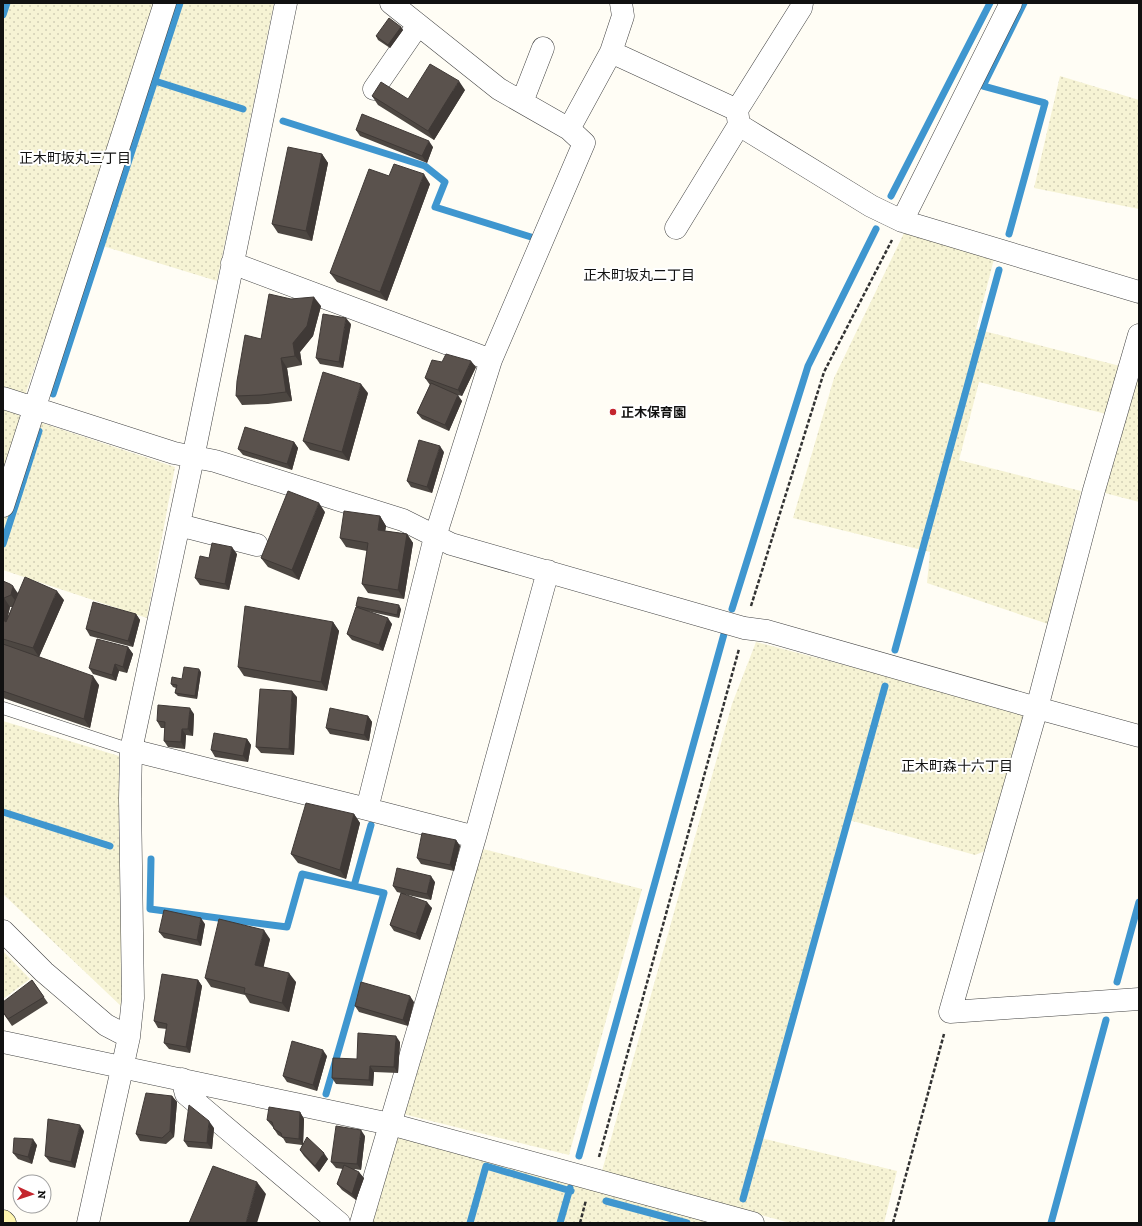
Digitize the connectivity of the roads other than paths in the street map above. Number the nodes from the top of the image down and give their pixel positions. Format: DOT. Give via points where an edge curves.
graph roads {
  1 [pos="165,3"];
  2 [pos="286,3"];
  3 [pos="391,3"];
  4 [pos="621,3"];
  5 [pos="802,3"];
  6 [pos="1011,3"];
  7 [pos="418,25"];
  8 [pos="543,48"];
  9 [pos="611,52"];
  10 [pos="374,89"];
  11 [pos="522,102"];
  12 [pos="738,118"];
  13 [pos="569,129"];
  14 [pos="902,221"];
  15 [pos="676,228"];
  16 [pos="232,263"];
  17 [pos="1139,292"];
  18 [pos="1139,335"];
  19 [pos="491,360"];
  20 [pos="3,398"];
  21 [pos="35,408"];
  22 [pos="194,458"];
  23 [pos="350,504"];
  24 [pos="3,506"];
  25 [pos="343,524"];
  26 [pos="179,525"];
  27 [pos="435,537"];
  28 [pos="257,545"];
  29 [pos="548,571"];
  30 [pos="3,708"];
  31 [pos="1037,708"];
  32 [pos="1139,736"];
  33 [pos="131,750"];
  34 [pos="367,809"];
  35 [pos="475,838"];
  36 [pos="3,931"];
  37 [pos="1139,999"];
  38 [pos="129,1037"];
  39 [pos="3,1042"];
  40 [pos="122,1068"];
  41 [pos="182,1079"];
  42 [pos="390,1124"];
  43 [pos="88,1223"];
  44 [pos="339,1223"];
  45 [pos="361,1223"];
  46 [pos="753,1223"];
  1 -- 21 [label="street"];
  2 -- 16 [label="street"];
  3 -- 7 [label="street"];
  4 -- 9 [label="street" via="623,16"];
  5 -- 12 [label="street"];
  6 -- 14 [label="street"];
  7 -- 10 [label="street"];
  7 -- 11 [label="street" via="499,89"];
  8 -- 11 [label="street"];
  9 -- 12 [label="street"];
  9 -- 13 [label="street"];
  11 -- 13 [label="street"];
  12 -- 14 [label="street" via="871,206"];
  12 -- 15 [label="street"];
  13 -- 19 [label="street" via="584,143"];
  14 -- 17 [label="street"];
  16 -- 19 [label="street"];
  16 -- 22 [label="street"];
  18 -- 31 [label="street" via="1094,490"];
  19 -- 27 [label="street"];
  20 -- 21 [label="street"];
  21 -- 22 [label="street"];
  21 -- 24 [label="street"];
  22 -- 23 [label="street"];
  22 -- 26 [label="street"];
  23 -- 25 [label="street"];
  23 -- 27 [label="street" via="403,520"];
  26 -- 28 [label="street"];
  26 -- 33 [label="street"];
  27 -- 29 [label="street" via="451,544"];
  27 -- 34 [label="street"];
  29 -- 31 [label="street" via="744,628 767,631"];
  29 -- 35 [label="street"];
  30 -- 33 [label="lane"];
  31 -- 32 [label="street"];
  31 -- 37 [label="street" via="950,1012"];
  33 -- 34 [label="street"];
  33 -- 38 [label="street" via="133,998"];
  34 -- 35 [label="street"];
  35 -- 42 [label="street"];
  36 -- 38 [label="street" via="44,972 106,1025"];
  38 -- 40 [label="street"];
  39 -- 40 [label="street"];
  40 -- 41 [label="street"];
  40 -- 43 [label="street"];
  41 -- 42 [label="street"];
  41 -- 44 [label="street" via="186,1094"];
  42 -- 45 [label="street"];
  42 -- 46 [label="street"];
}
